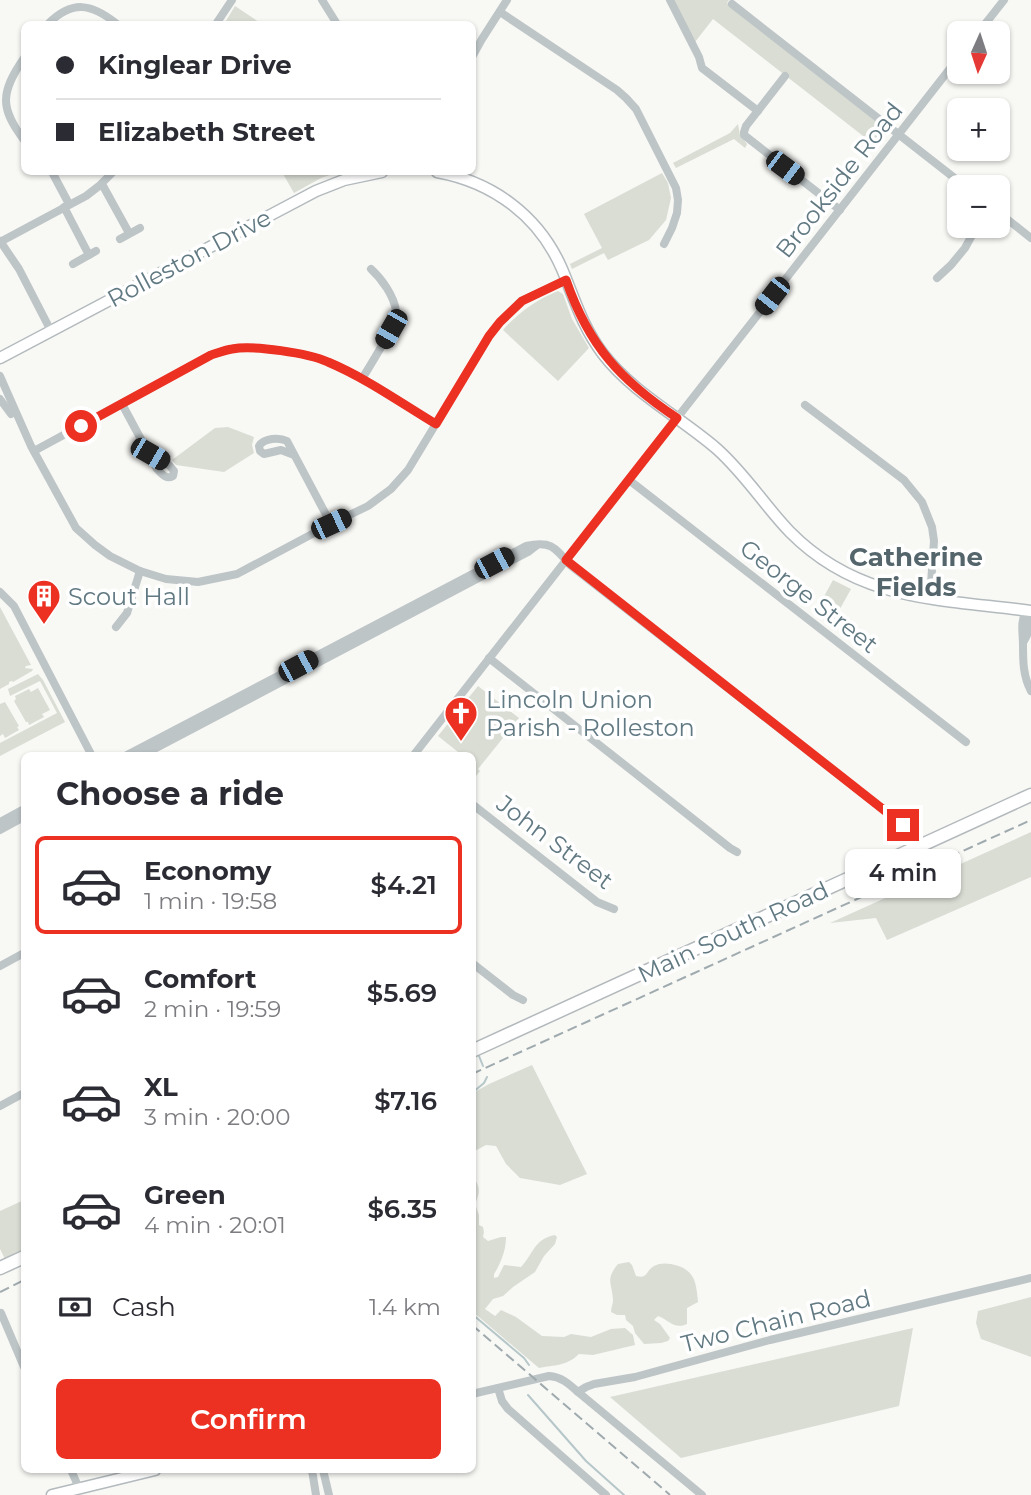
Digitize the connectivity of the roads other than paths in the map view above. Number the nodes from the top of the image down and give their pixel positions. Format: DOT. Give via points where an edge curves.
graph roads {
  1 [pos="232,0"];
  2 [pos="322,0"];
  3 [pos="507,0"];
  4 [pos="670,0"];
  5 [pos="1004,0"];
  6 [pos="732,4"];
  7 [pos="500,12"];
  8 [pos="51,21"];
  9 [pos="113,21"];
  10 [pos="218,21"];
  11 [pos="335,21"];
  12 [pos="987,21"];
  13 [pos="476,50"];
  14 [pos="21,63"];
  15 [pos="947,73"];
  16 [pos="785,76"];
  17 [pos="758,111"];
  18 [pos="899,135"];
  19 [pos="21,137"];
  20 [pos="53,175"];
  21 [pos="110,175"];
  22 [pos="365,175"];
  23 [pos="453,175"];
  24 [pos="951,175"];
  25 [pos="102,184"];
  26 [pos="66,206"];
  27 [pos="839,210"];
  28 [pos="1010,221"];
  29 [pos="140,228"];
  30 [pos="129,233"];
  31 [pos="970,238"];
  32 [pos="1031,238"];
  33 [pos="120,239"];
  34 [pos="0,242"];
  35 [pos="664,244"];
  36 [pos="73,264"];
  37 [pos="371,269"];
  38 [pos="937,278"];
  39 [pos="566,280"];
  40 [pos="51,331"];
  41 [pos="0,358"];
  42 [pos="0,376"];
  43 [pos="362,379"];
  44 [pos="0,399"];
  45 [pos="122,404"];
  46 [pos="805,405"];
  47 [pos="677,418"];
  48 [pos="436,424"];
  49 [pos="33,448"];
  50 [pos="150,454"];
  51 [pos="294,455"];
  52 [pos="629,480"];
  53 [pos="331,524"];
  54 [pos="539,543"];
  55 [pos="566,560"];
  56 [pos="140,571"];
  57 [pos="0,592"];
  58 [pos="930,598"];
  59 [pos="1029,611"];
  60 [pos="116,627"];
  61 [pos="489,658"];
  62 [pos="1031,691"];
  63 [pos="966,742"];
  64 [pos="90,752"];
  65 [pos="133,752"];
  66 [pos="149,752"];
  67 [pos="416,752"];
  68 [pos="1031,795"];
  69 [pos="476,807"];
  70 [pos="21,811"];
  71 [pos="21,819"];
  72 [pos="0,822"];
  73 [pos="903,825"];
  74 [pos="0,830"];
  75 [pos="737,852"];
  76 [pos="614,909"];
  77 [pos="21,955"];
  78 [pos="0,966"];
  79 [pos="476,966"];
  80 [pos="523,1000"];
  81 [pos="476,1049"];
  82 [pos="21,1095"];
  83 [pos="0,1106"];
  84 [pos="21,1258"];
  85 [pos="0,1268"];
  86 [pos="1031,1278"];
  87 [pos="1,1313"];
  88 [pos="21,1360"];
  89 [pos="498,1388"];
  90 [pos="578,1392"];
  91 [pos="476,1393"];
  92 [pos="72,1473"];
  93 [pos="143,1473"];
  94 [pos="312,1473"];
  95 [pos="324,1473"];
  96 [pos="79,1489"];
  97 [pos="52,1495"];
  98 [pos="316,1495"];
  99 [pos="329,1495"];
  100 [pos="606,1495"];
  101 [pos="702,1495"];
  1 -- 10 [label="street"];
  2 -- 11 [label="street"];
  3 -- 7 [label="street"];
  4 -- 17 [label="street" via="702,68"];
  5 -- 12 [label="street"];
  6 -- 18 [label="street"];
  7 -- 13 [label="street"];
  7 -- 35 [label="street" via="633,104 677,193 676,218"];
  8 -- 9 [label="street" via="73,4 95,7"];
  14 -- 19 [label="street" via="5,87 1,105 6,122"];
  15 -- 18 [label="street, Brookside Road"];
  16 -- 17 [label="street"];
  17 -- 27 [label="street" via="744,128 744,135"];
  18 -- 24 [label="street"];
  18 -- 27 [label="street, Brookside Road"];
  20 -- 26 [label="street"];
  21 -- 25 [label="street"];
  22 -- 40 [label="main road, Rolleston Drive" via="322,188"];
  23 -- 39 [label="main road" via="485,187 519,209 549,245"];
  25 -- 26 [label="street"];
  25 -- 30 [label="street"];
  26 -- 34 [label="street"];
  26 -- 36 [label="street" via="92,253"];
  27 -- 47 [label="street, Brookside Road"];
  28 -- 32 [label="street"];
  29 -- 30 [label="street"];
  30 -- 33 [label="street"];
  31 -- 38 [label="street"];
  34 -- 40 [label="street"];
  37 -- 43 [label="street" via="391,296 396,312"];
  39 -- 47 [label="main road" via="582,320 604,355"];
  39 -- 48 [label="street" via="522,301 500,322"];
  40 -- 41 [label="main road, Rolleston Drive"];
  42 -- 49 [label="street"];
  43 -- 45 [label="street" via="315,357 234,349 211,355"];
  43 -- 48 [label="street"];
  44 -- 49 [label="street"];
  45 -- 49 [label="street"];
  45 -- 50 [label="street"];
  46 -- 58 [label="street" via="904,480 922,502 934,541"];
  47 -- 52 [label="street, Brookside Road"];
  47 -- 58 [label="main road" via="730,461 790,532 820,558 874,586"];
  48 -- 53 [label="street" via="391,489"];
  49 -- 56 [label="street" via="76,528 110,556"];
  51 -- 53 [label="street"];
  52 -- 55 [label="street, Brookside Road"];
  52 -- 63 [label="street, George Street"];
  53 -- 56 [label="street" via="226,577 198,582"];
  54 -- 55 [label="street"];
  54 -- 65 [label="street"];
  54 -- 66 [label="street" via="517,559"];
  55 -- 61 [label="street, Brookside Road"];
  55 -- 73 [label="street"];
  56 -- 60 [label="street" via="127,613"];
  57 -- 64 [label="street" via="14,606"];
  58 -- 59 [label="main road"];
  59 -- 62 [label="street" via="1023,618 1022,636 1024,670"];
  61 -- 67 [label="street, Brookside Road"];
  61 -- 75 [label="street"];
  68 -- 81 [label="highway, Main South Road"];
  69 -- 76 [label="street, John Street" via="597,902"];
  70 -- 72 [label="street"];
  71 -- 74 [label="street"];
  77 -- 78 [label="street"];
  79 -- 80 [label="street"];
  82 -- 83 [label="street"];
  84 -- 85 [label="highway"];
  86 -- 90 [label="street, Two Chain Road" via="591,1385"];
  87 -- 88 [label="street"];
  89 -- 90 [label="street" via="550,1376 566,1381"];
  89 -- 91 [label="street"];
  89 -- 100 [label="street" via="508,1409"];
  90 -- 101 [label="street"];
  92 -- 96 [label="street"];
  93 -- 96 [label="main road"];
  94 -- 98 [label="street"];
  95 -- 99 [label="street"];
  96 -- 97 [label="main road"];
}
